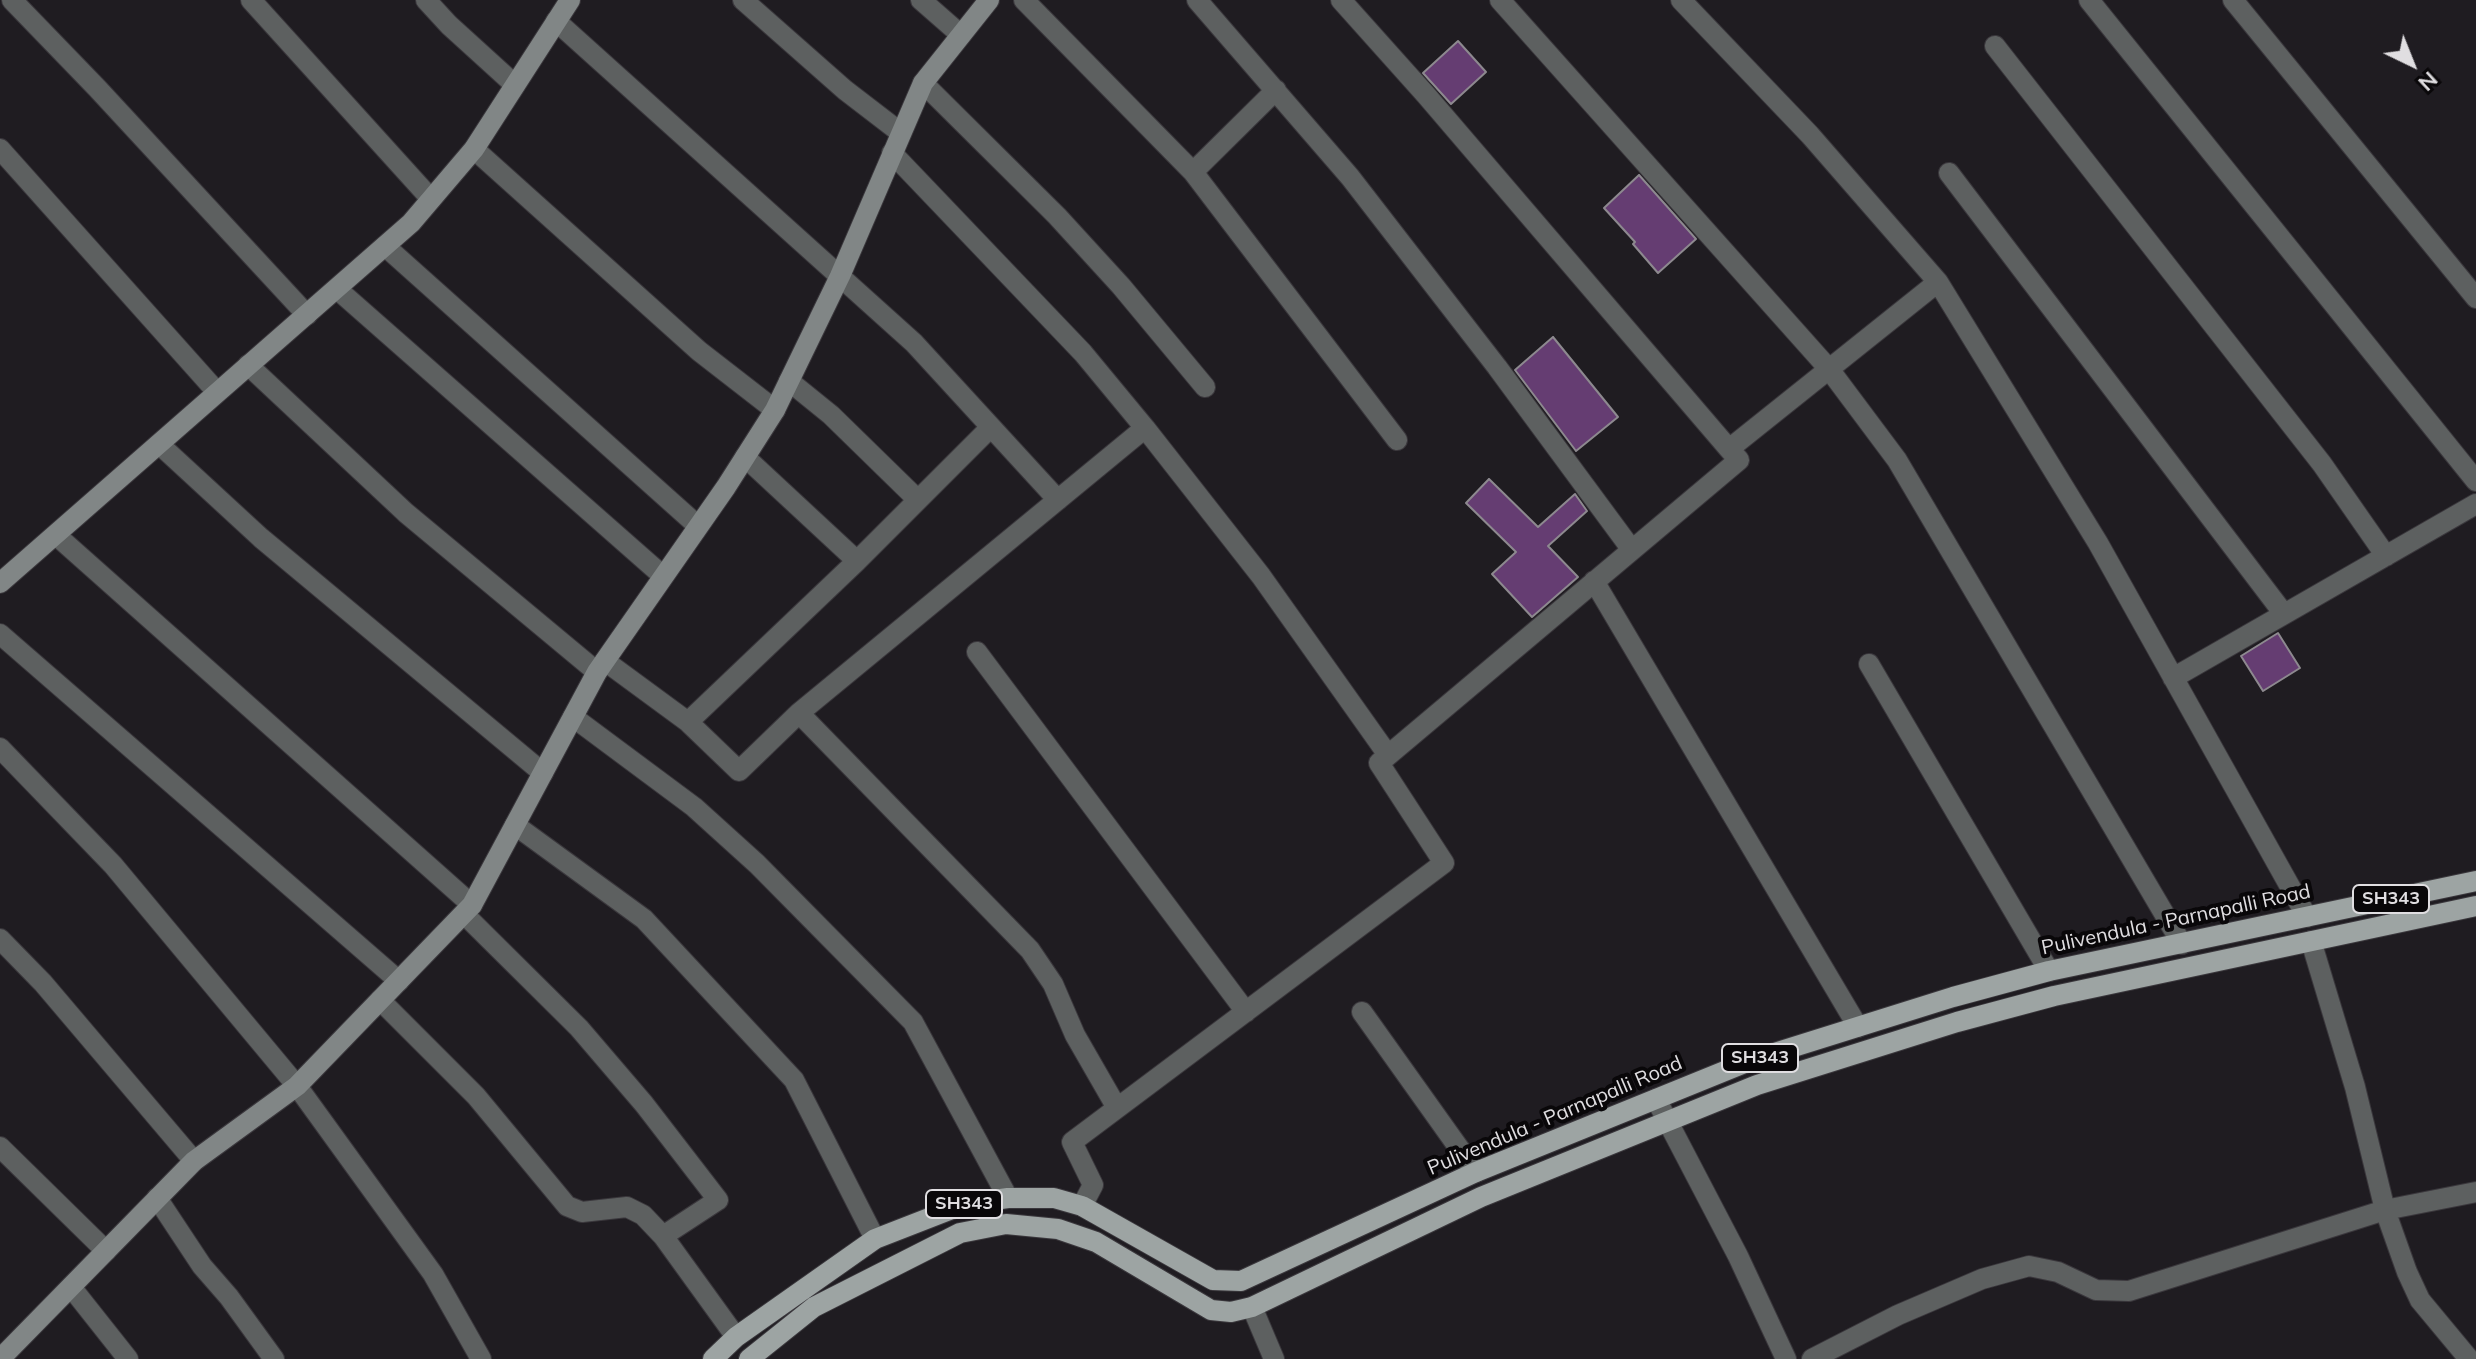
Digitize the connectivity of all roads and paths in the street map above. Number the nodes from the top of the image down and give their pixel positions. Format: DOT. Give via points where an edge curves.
graph roads {
  1 [pos="12,0"];
  2 [pos="251,0"];
  3 [pos="426,0"];
  4 [pos="570,0"];
  5 [pos="743,0"];
  6 [pos="921,0"];
  7 [pos="989,0"];
  8 [pos="1024,0"];
  9 [pos="1197,0"];
  10 [pos="1341,0"];
  11 [pos="1500,0"];
  12 [pos="1681,0"];
  13 [pos="2089,0"];
  14 [pos="2233,0"];
  15 [pos="556,21"];
  16 [pos="961,35"];
  17 [pos="1995,46"];
  18 [pos="923,83"];
  19 [pos="515,85"];
  20 [pos="1276,90"];
  21 [pos="901,133"];
  22 [pos="0,149"];
  23 [pos="474,149"];
  24 [pos="892,153"];
  25 [pos="1193,172"];
  26 [pos="1949,173"];
  27 [pos="431,199"];
  28 [pos="385,246"];
  29 [pos="840,276"];
  30 [pos="1938,282"];
  31 [pos="337,289"];
  32 [pos="2476,298"];
  33 [pos="307,315"];
  34 [pos="248,365"];
  35 [pos="1829,369"];
  36 [pos="789,381"];
  37 [pos="1205,387"];
  38 [pos="217,392"];
  39 [pos="775,410"];
  40 [pos="990,428"];
  41 [pos="1145,428"];
  42 [pos="1397,440"];
  43 [pos="159,444"];
  44 [pos="1729,449"];
  45 [pos="745,457"];
  46 [pos="2476,481"];
  47 [pos="917,499"];
  48 [pos="1058,500"];
  49 [pos="2476,504"];
  50 [pos="698,526"];
  51 [pos="56,535"];
  52 [pos="1632,550"];
  53 [pos="2386,556"];
  54 [pos="857,561"];
  55 [pos="663,576"];
  56 [pos="1594,581"];
  57 [pos="0,583"];
  58 [pos="2284,614"];
  59 [pos="0,634"];
  60 [pos="977,652"];
  61 [pos="1869,664"];
  62 [pos="601,666"];
  63 [pos="2173,678"];
  64 [pos="799,713"];
  65 [pos="573,717"];
  66 [pos="688,722"];
  67 [pos="0,748"];
  68 [pos="1388,755"];
  69 [pos="543,773"];
  70 [pos="515,825"];
  71 [pos="2476,881"];
  72 [pos="2476,906"];
  73 [pos="468,909"];
  74 [pos="2307,917"];
  75 [pos="0,939"];
  76 [pos="2311,941"];
  77 [pos="2182,944"];
  78 [pos="2049,971"];
  79 [pos="399,981"];
  80 [pos="380,1000"];
  81 [pos="1246,1012"];
  82 [pos="1362,1012"];
  83 [pos="1858,1027"];
  84 [pos="297,1086"];
  85 [pos="1656,1099"];
  86 [pos="1117,1108"];
  87 [pos="1667,1120"];
  88 [pos="0,1147"];
  89 [pos="194,1161"];
  90 [pos="1476,1172"];
  91 [pos="2476,1192"];
  92 [pos="157,1198"];
  93 [pos="1008,1198"];
  94 [pos="1082,1206"];
  95 [pos="2385,1210"];
  96 [pos="663,1236"];
  97 [pos="875,1239"];
  98 [pos="106,1251"];
  99 [pos="1241,1281"];
  100 [pos="71,1287"];
  101 [pos="1252,1307"];
  102 [pos="736,1337"];
  103 [pos="1269,1356"];
  104 [pos="0,1359"];
  105 [pos="128,1359"];
  106 [pos="274,1359"];
  107 [pos="481,1359"];
  108 [pos="713,1359"];
  109 [pos="749,1359"];
  110 [pos="1786,1359"];
  111 [pos="1812,1359"];
  112 [pos="2469,1359"];
  1 -- 33 [label="street"];
  2 -- 27 [label="street"];
  3 -- 19 [label="street"];
  4 -- 15 [label="street"];
  5 -- 21 [label="street"];
  6 -- 16 [label="street"];
  7 -- 16 [label="street"];
  8 -- 25 [label="street"];
  9 -- 20 [label="street"];
  10 -- 44 [label="street"];
  11 -- 35 [label="street"];
  12 -- 30 [label="street" via="1810,135"];
  13 -- 46 [label="street"];
  14 -- 32 [label="street"];
  15 -- 19 [label="street"];
  15 -- 29 [label="street"];
  16 -- 18 [label="street"];
  17 -- 53 [label="street" via="2322,464"];
  18 -- 21 [label="street"];
  18 -- 37 [label="street" via="1121,286"];
  19 -- 23 [label="street"];
  20 -- 25 [label="street"];
  20 -- 52 [label="street" via="1410,253"];
  21 -- 24 [label="street"];
  22 -- 38 [label="street"];
  23 -- 27 [label="street"];
  23 -- 39 [label="street" via="699,351"];
  24 -- 29 [label="street"];
  24 -- 41 [label="street" via="1083,353"];
  25 -- 42 [label="street"];
  26 -- 58 [label="street"];
  27 -- 28 [label="street"];
  28 -- 31 [label="street"];
  28 -- 50 [label="street"];
  29 -- 36 [label="street"];
  29 -- 40 [label="street" via="914,343"];
  30 -- 35 [label="street"];
  30 -- 63 [label="street" via="2098,543"];
  31 -- 33 [label="street"];
  31 -- 55 [label="street"];
  33 -- 34 [label="street"];
  34 -- 38 [label="street"];
  34 -- 62 [label="street" via="406,513"];
  35 -- 44 [label="street"];
  35 -- 77 [label="street" via="1897,460"];
  36 -- 39 [label="street"];
  36 -- 47 [label="street"];
  38 -- 43 [label="street"];
  39 -- 45 [label="street"];
  40 -- 47 [label="street"];
  40 -- 48 [label="street"];
  41 -- 48 [label="street"];
  41 -- 68 [label="street" via="1261,576"];
  43 -- 51 [label="street"];
  43 -- 69 [label="street" via="261,538"];
  44 -- 52 [label="street" via="1739,460"];
  45 -- 50 [label="street"];
  45 -- 54 [label="street"];
  47 -- 54 [label="street"];
  48 -- 64 [label="street"];
  49 -- 53 [label="street"];
  50 -- 55 [label="street"];
  51 -- 57 [label="street"];
  51 -- 73 [label="street"];
  52 -- 56 [label="street"];
  53 -- 58 [label="street"];
  54 -- 66 [label="street"];
  55 -- 62 [label="street"];
  56 -- 68 [label="street"];
  56 -- 83 [label="street"];
  58 -- 63 [label="street"];
  59 -- 79 [label="street"];
  60 -- 81 [label="street"];
  61 -- 78 [label="street"];
  62 -- 65 [label="street"];
  62 -- 66 [label="street"];
  63 -- 74 [label="street"];
  64 -- 66 [label="street" via="739,771"];
  64 -- 86 [label="street" via="1030,950"];
  65 -- 69 [label="street"];
  65 -- 93 [label="street" via="694,807 913,1022"];
  67 -- 84 [label="street" via="113,865"];
  68 -- 81 [label="street" via="1379,763 1444,863"];
  69 -- 70 [label="street"];
  70 -- 73 [label="street"];
  70 -- 97 [label="street" via="644,919 794,1080"];
  71 -- 74 [label="main road, Pulivendula - Parnapalli Road / SH343"];
  72 -- 76 [label="main road, SH343"];
  73 -- 79 [label="street"];
  73 -- 96 [label="street" via="579,1028 718,1200"];
  74 -- 76 [label="main road"];
  74 -- 77 [label="main road, Pulivendula - Parnapalli Road / SH343"];
  75 -- 89 [label="street"];
  76 -- 87 [label="main road, SH343" via="1957,1022 1757,1085"];
  76 -- 95 [label="street"];
  77 -- 78 [label="main road, Pulivendula - Parnapalli Road / SH343"];
  78 -- 83 [label="main road, Pulivendula - Parnapalli Road / SH343"];
  79 -- 80 [label="street"];
  80 -- 84 [label="street"];
  80 -- 96 [label="street" via="476,1096 567,1206 582,1212 627,1207"];
  81 -- 86 [label="street"];
  82 -- 90 [label="street"];
  83 -- 85 [label="main road, Pulivendula - Parnapalli Road / SH343" via="1752,1060"];
  84 -- 89 [label="street"];
  84 -- 107 [label="street" via="433,1274"];
  85 -- 87 [label="street"];
  85 -- 90 [label="main road, Pulivendula - Parnapalli Road / SH343"];
  86 -- 94 [label="street" via="1072,1142 1093,1185"];
  87 -- 101 [label="main road, SH343" via="1481,1197"];
  87 -- 110 [label="street"];
  88 -- 98 [label="street"];
  89 -- 92 [label="street"];
  90 -- 99 [label="main road, Pulivendula - Parnapalli Road / SH343"];
  91 -- 95 [label="street"];
  92 -- 98 [label="street"];
  92 -- 106 [label="street"];
  93 -- 94 [label="main road, SH343" via="1040,1196"];
  93 -- 97 [label="main road, SH343" via="965,1204"];
  94 -- 99 [label="main road, SH343" via="1213,1280"];
  95 -- 111 [label="street" via="2129,1291 2096,1290 2058,1272 2029,1266 1982,1279"];
  95 -- 112 [label="street" via="2420,1300"];
  96 -- 102 [label="street"];
  97 -- 102 [label="main road, SH343"];
  98 -- 100 [label="street"];
  99 -- 101 [label="main road"];
  100 -- 104 [label="street"];
  100 -- 105 [label="street"];
  101 -- 103 [label="street"];
  101 -- 109 [label="main road" via="1211,1310 1096,1242 1058,1229 1006,1224 960,1233 814,1307"];
  102 -- 108 [label="main road, SH343"];
}
